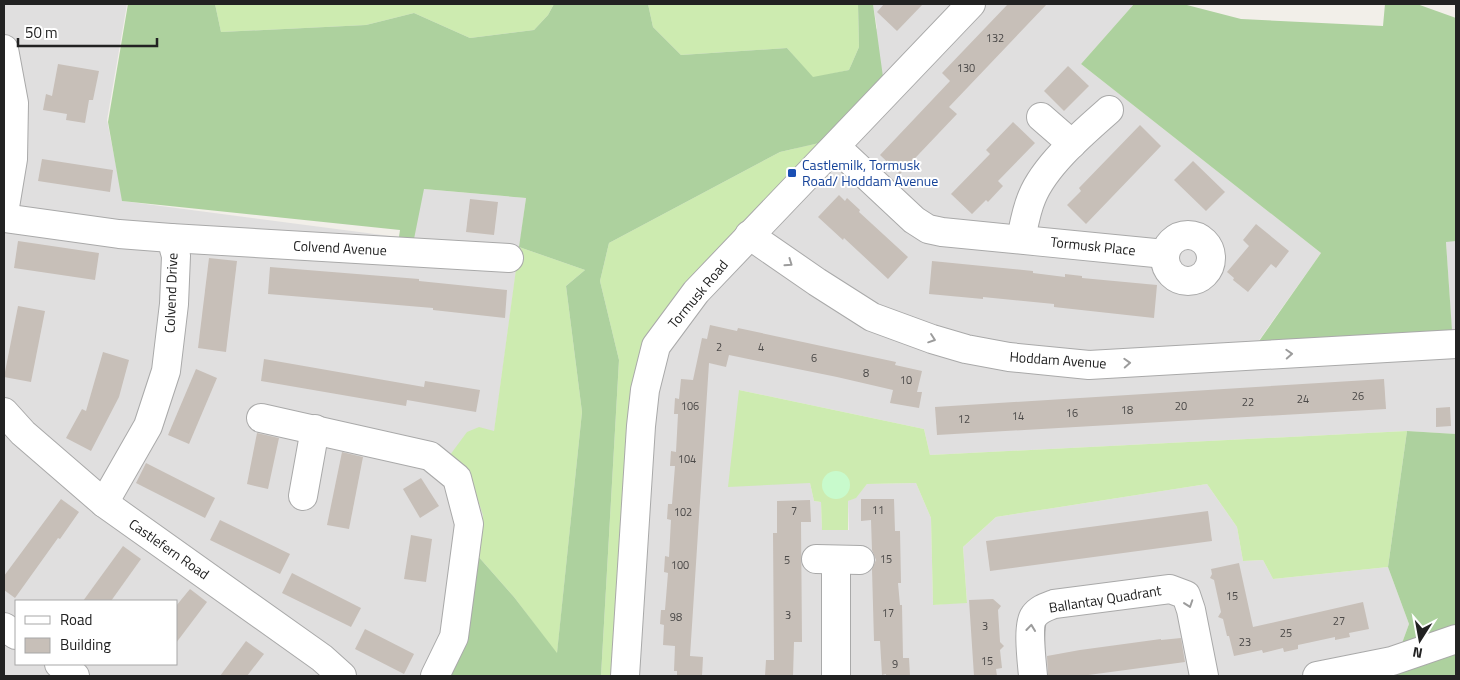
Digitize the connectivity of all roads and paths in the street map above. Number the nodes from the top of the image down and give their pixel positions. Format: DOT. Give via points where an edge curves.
graph roads {
  1 [pos="971,4"];
  2 [pos="4,49"];
  3 [pos="1109,110"];
  4 [pos="1041,117"];
  5 [pos="1072,144"];
  6 [pos="836,147"];
  7 [pos="4,213"];
  8 [pos="4,218"];
  9 [pos="750,235"];
  10 [pos="171,238"];
  11 [pos="1021,239"];
  12 [pos="1165,254"];
  13 [pos="509,258"];
  14 [pos="1456,344"];
  15 [pos="4,412"];
  16 [pos="261,418"];
  17 [pos="315,430"];
  18 [pos="303,496"];
  19 [pos="104,503"];
  20 [pos="837,560"];
  21 [pos="4,627"];
  22 [pos="15,634"];
  23 [pos="1456,639"];
  24 [pos="60,665"];
  25 [pos="75,676"];
  26 [pos="342,676"];
  27 [pos="435,676"];
  28 [pos="625,676"];
  29 [pos="836,676"];
  30 [pos="1033,676"];
  31 [pos="1204,676"];
  32 [pos="1317,676"];
  1 -- 6 [label="street, Tormusk Road"];
  2 -- 7 [label="street" via="14,103 13,159"];
  3 -- 5 [label="street"];
  4 -- 5 [label="street"];
  5 -- 11 [label="street" via="1040,181 1026,214"];
  6 -- 9 [label="street, Tormusk Road"];
  6 -- 11 [label="street, Tormusk Place" via="914,220 928,229"];
  8 -- 10 [label="street, Colvend Drive"];
  9 -- 14 [label="street, Hoddam Avenue, one-way" via="872,317 966,350 1009,357 1089,365"];
  9 -- 28 [label="street, Tormusk Road" via="696,292 656,346 645,390 641,426"];
  10 -- 13 [label="street, Colvend Avenue"];
  10 -- 19 [label="street, Colvend Drive" via="176,256 166,371 148,426"];
  11 -- 12 [label="street, Tormusk Place"];
  15 -- 19 [label="street, Castlefern Road" via="23,433"];
  16 -- 17 [label="street"];
  17 -- 18 [label="street"];
  17 -- 27 [label="street" via="430,456 457,478 468,524 454,637"];
  19 -- 26 [label="street, Castlefern Road" via="322,658"];
  20 -- 29 [label="street"];
  21 -- 22 [label="street"];
  23 -- 32 [label="street" via="1392,661"];
  24 -- 25 [label="street"];
  30 -- 31 [label="street, Ballantay Quadrant, one-way" via="1032,618 1042,608 1170,589 1186,595"];
}
